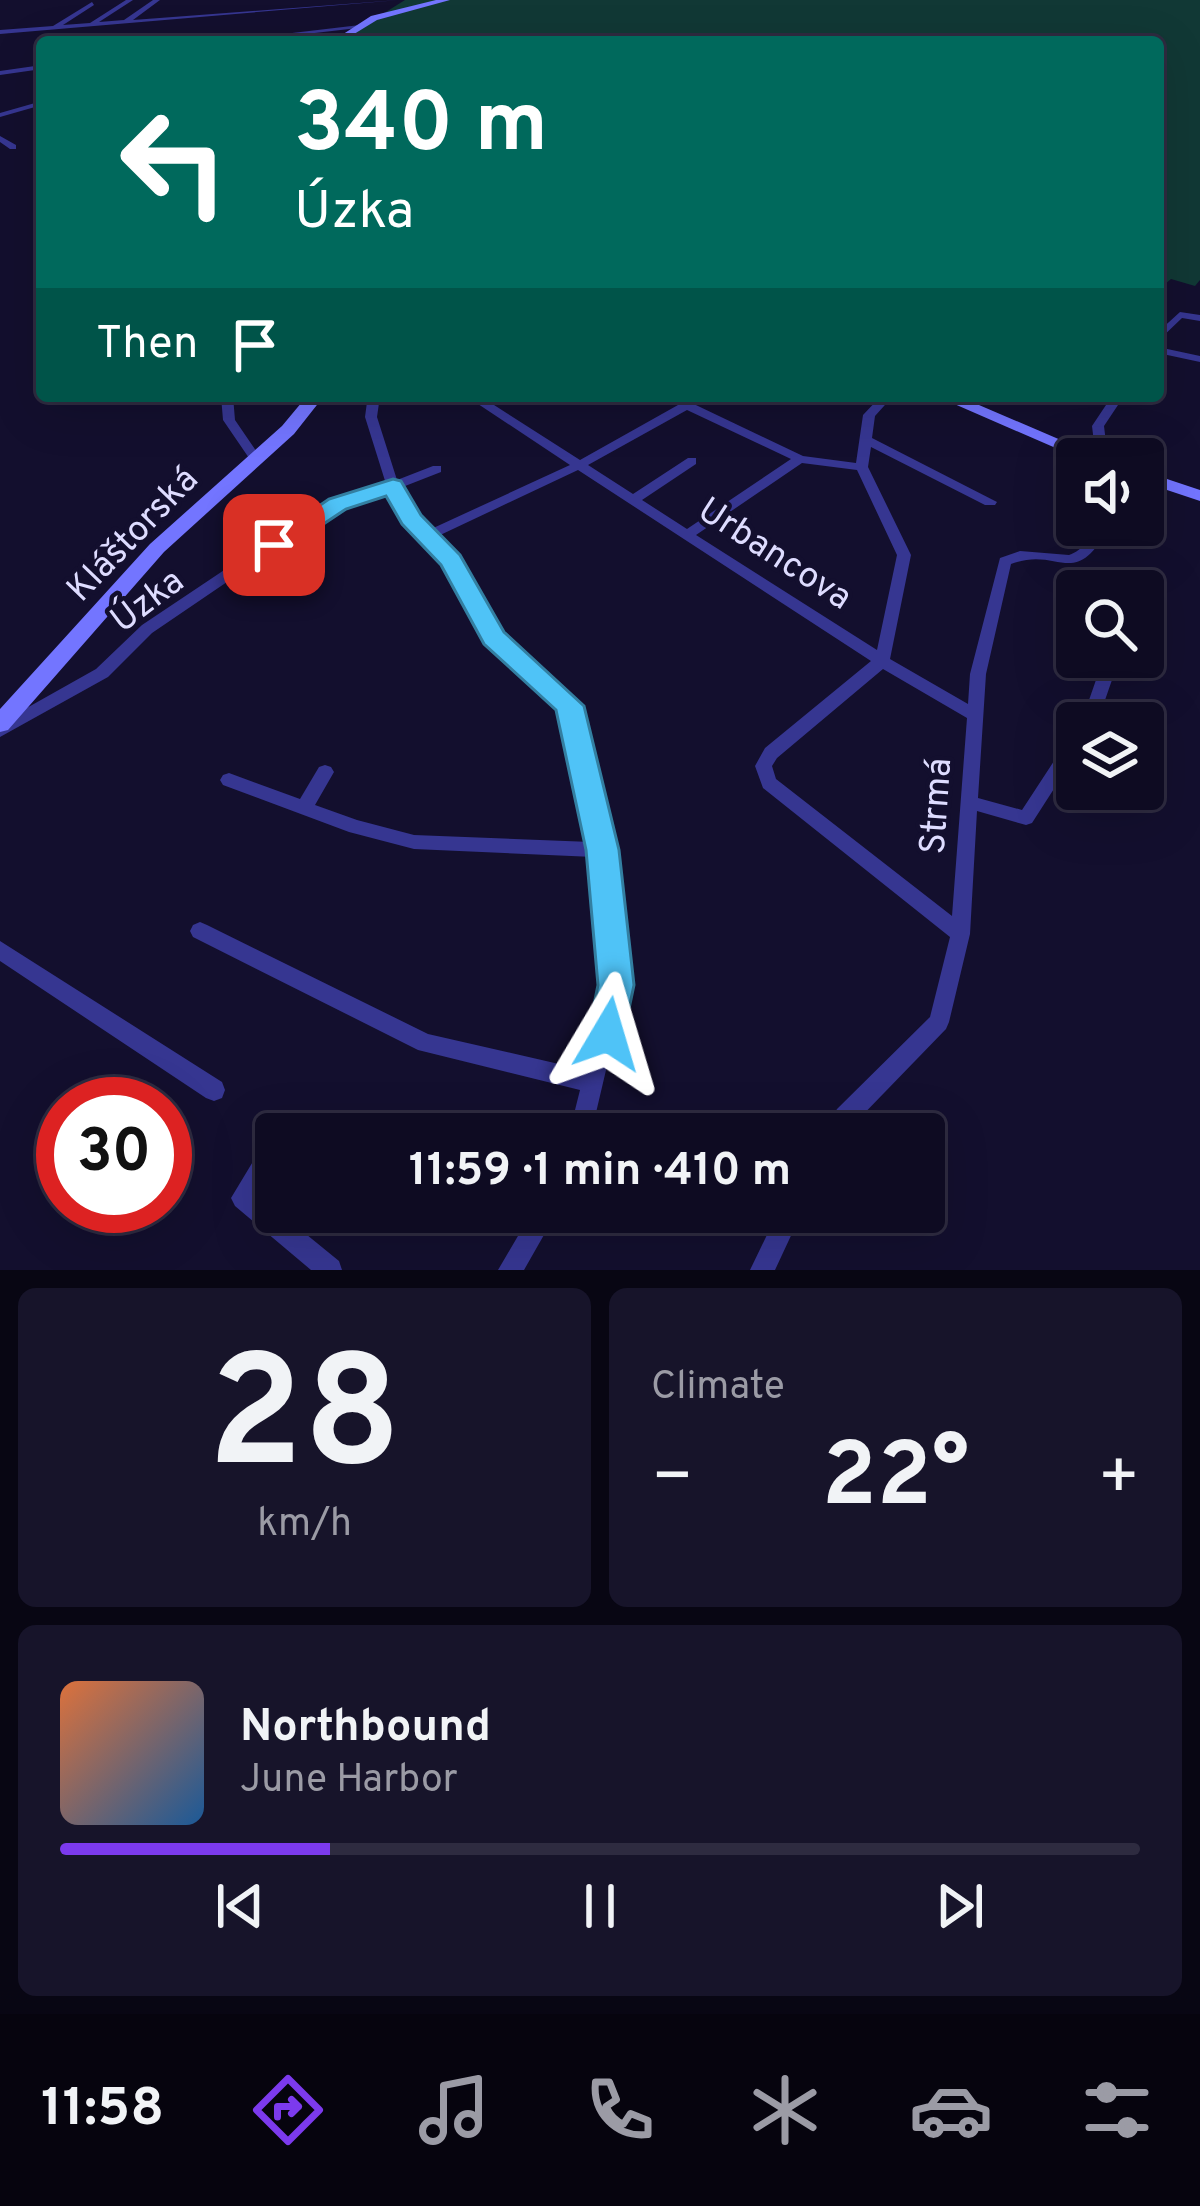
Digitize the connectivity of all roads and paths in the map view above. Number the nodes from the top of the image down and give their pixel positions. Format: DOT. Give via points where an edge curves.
graph roads {
  1 [pos="130,0"];
  2 [pos="158,0"];
  3 [pos="268,0"];
  4 [pos="399,0"];
  5 [pos="446,0"];
  6 [pos="331,2"];
  7 [pos="198,3"];
  8 [pos="435,3"];
  9 [pos="92,4"];
  10 [pos="253,11"];
  11 [pos="177,19"];
  12 [pos="237,21"];
  13 [pos="124,24"];
  14 [pos="89,26"];
  15 [pos="358,26"];
  16 [pos="53,29"];
  17 [pos="224,32"];
  18 [pos="112,34"];
  19 [pos="0,36"];
  20 [pos="221,36"];
  21 [pos="269,36"];
  22 [pos="344,36"];
  23 [pos="36,68"];
  24 [pos="0,79"];
  25 [pos="36,105"];
  26 [pos="0,115"];
  27 [pos="0,138"];
  28 [pos="13,147"];
  29 [pos="1193,300"];
  30 [pos="1180,315"];
  31 [pos="1200,318"];
  32 [pos="1164,329"];
  33 [pos="1164,351"];
  34 [pos="1200,359"];
  35 [pos="228,402"];
  36 [pos="312,402"];
  37 [pos="373,402"];
  38 [pos="482,402"];
  39 [pos="678,402"];
  40 [pos="685,402"];
  41 [pos="881,402"];
  42 [pos="959,402"];
  43 [pos="1114,402"];
  44 [pos="1098,438"];
  45 [pos="868,441"];
  46 [pos="1056,442"];
  47 [pos="255,458"];
  48 [pos="800,460"];
  49 [pos="692,461"];
  50 [pos="580,464"];
  51 [pos="862,467"];
  52 [pos="437,469"];
  53 [pos="1164,483"];
  54 [pos="393,486"];
  55 [pos="1200,496"];
  56 [pos="634,499"];
  57 [pos="990,502"];
  58 [pos="688,534"];
  59 [pos="427,536"];
  60 [pos="1093,546"];
  61 [pos="882,661"];
  62 [pos="976,716"];
  63 [pos="0,728"];
  64 [pos="325,772"];
  65 [pos="1056,772"];
  66 [pos="229,780"];
  67 [pos="972,803"];
  68 [pos="304,806"];
  69 [pos="602,850"];
  70 [pos="200,932"];
  71 [pos="960,934"];
  72 [pos="0,950"];
  73 [pos="594,1083"];
  74 [pos="214,1090"];
  75 [pos="586,1113"];
  76 [pos="849,1113"];
  77 [pos="255,1179"];
  78 [pos="255,1208"];
  79 [pos="285,1233"];
  80 [pos="532,1233"];
  81 [pos="780,1233"];
  82 [pos="330,1270"];
  83 [pos="510,1270"];
  84 [pos="762,1270"];
  1 -- 14 [label="street"];
  2 -- 13 [label="street"];
  3 -- 10 [label="street"];
  4 -- 6 [label="street"];
  4 -- 8 [label="street"];
  5 -- 8 [label="street"];
  6 -- 10 [label="street"];
  6 -- 15 [label="street" via="320,16"];
  7 -- 11 [label="street"];
  8 -- 15 [label="street"];
  9 -- 16 [label="street"];
  10 -- 11 [label="street"];
  10 -- 12 [label="street"];
  11 -- 13 [label="street"];
  13 -- 14 [label="street"];
  13 -- 18 [label="street"];
  14 -- 16 [label="street"];
  15 -- 21 [label="street"];
  15 -- 22 [label="street"];
  16 -- 19 [label="street"];
  17 -- 20 [label="street"];
  23 -- 24 [label="street"];
  25 -- 26 [label="street"];
  27 -- 28 [label="street"];
  29 -- 30 [label="street"];
  30 -- 31 [label="street"];
  30 -- 32 [label="street"];
  33 -- 34 [label="street"];
  35 -- 47 [label="street" via="229,420"];
  36 -- 47 [label="street, Kláštorská"];
  37 -- 54 [label="street" via="370,416"];
  38 -- 50 [label="street, Urbancova"];
  39 -- 50 [label="street"];
  40 -- 48 [label="street"];
  41 -- 45 [label="street" via="869,415"];
  42 -- 46 [label="street"];
  43 -- 44 [label="street"];
  45 -- 51 [label="street"];
  45 -- 57 [label="street"];
  47 -- 63 [label="street, Kláštorská" via="157,548"];
  48 -- 51 [label="street"];
  48 -- 58 [label="street"];
  49 -- 56 [label="street, Urbancova"];
  50 -- 56 [label="street, Urbancova"];
  50 -- 59 [label="street"];
  51 -- 61 [label="street" via="904,554"];
  52 -- 54 [label="street, Úzka"];
  53 -- 55 [label="street"];
  54 -- 59 [label="street"];
  54 -- 63 [label="street, Úzka" via="313,517 147,629 102,673"];
  56 -- 58 [label="street, Urbancova"];
  58 -- 61 [label="street, Urbancova"];
  59 -- 69 [label="street" via="452,561 493,638 569,706"];
  60 -- 62 [label="street, Strmá" via="1069,562 1016,555 1005,562"];
  61 -- 62 [label="street, Urbancova"];
  61 -- 71 [label="street" via="763,766 769,782"];
  62 -- 67 [label="street, Strmá"];
  64 -- 68 [label="street"];
  65 -- 67 [label="street" via="1026,818"];
  66 -- 68 [label="street"];
  67 -- 71 [label="street, Strmá"];
  68 -- 69 [label="street" via="414,842"];
  69 -- 73 [label="street" via="616,985"];
  70 -- 73 [label="street" via="425,1043"];
  71 -- 76 [label="street, Strmá" via="939,1022"];
  72 -- 74 [label="street"];
  73 -- 75 [label="street"];
  77 -- 78 [label="street" via="243,1198"];
  79 -- 82 [label="street"];
  80 -- 83 [label="street"];
  81 -- 84 [label="street"];
}
